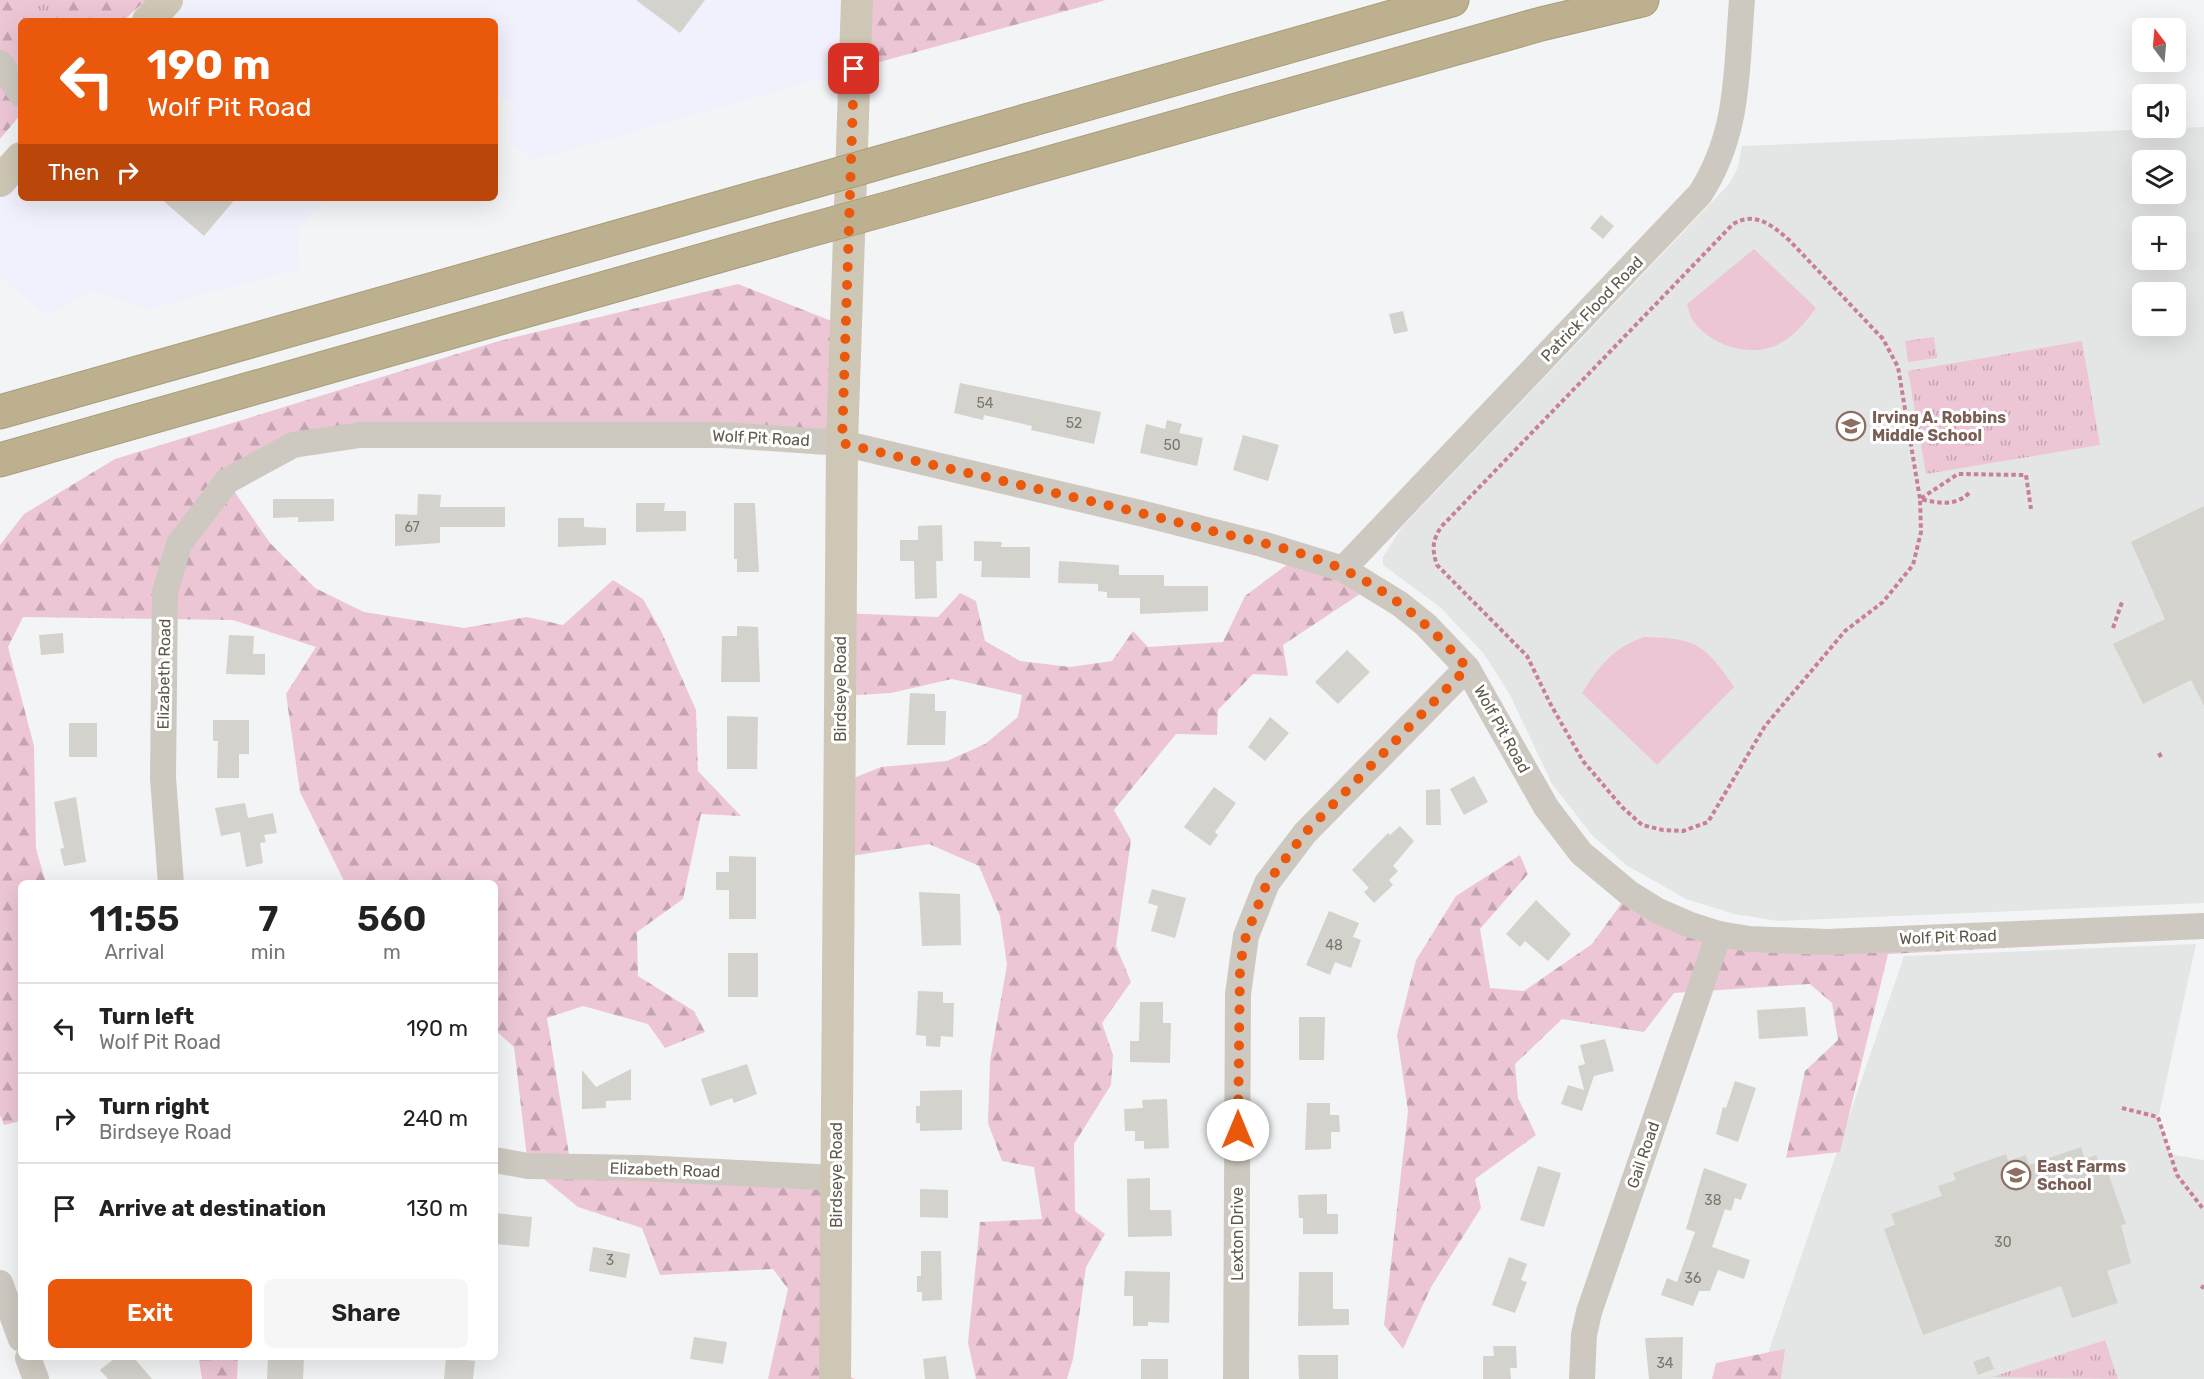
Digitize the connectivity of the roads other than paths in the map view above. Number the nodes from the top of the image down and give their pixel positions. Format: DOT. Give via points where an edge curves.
graph roads {
  1 [pos="167,0"];
  2 [pos="857,0"];
  3 [pos="1452,0"];
  4 [pos="1642,0"];
  5 [pos="1742,0"];
  6 [pos="151,18"];
  7 [pos="0,63"];
  8 [pos="18,90"];
  9 [pos="18,161"];
  10 [pos="0,181"];
  11 [pos="49,398"];
  12 [pos="0,400"];
  13 [pos="0,412"];
  14 [pos="842,443"];
  15 [pos="0,460"];
  16 [pos="227,481"];
  17 [pos="1343,569"];
  18 [pos="1467,668"];
  19 [pos="171,880"];
  20 [pos="2204,926"];
  21 [pos="1719,934"];
  22 [pos="498,1161"];
  23 [pos="836,1178"];
  24 [pos="0,1284"];
  25 [pos="18,1331"];
  26 [pos="29,1360"];
  27 [pos="36,1379"];
  28 [pos="835,1379"];
  29 [pos="1236,1379"];
  30 [pos="1582,1379"];
  1 -- 6 [label="main road"];
  2 -- 14 [label="main road, Birdseye Road"];
  3 -- 11 [label="highway, bridge"];
  4 -- 15 [label="highway, bridge" via="1541,24"];
  5 -- 17 [label="street, Patrick Flood Road" via="1730,130 1700,194"];
  7 -- 8 [label="street"];
  9 -- 10 [label="main road"];
  11 -- 12 [label="highway"];
  11 -- 13 [label="highway"];
  14 -- 16 [label="street, Wolf Pit Road" via="724,435 360,435 293,445"];
  14 -- 17 [label="street, Wolf Pit Road" via="1144,513"];
  14 -- 23 [label="main road, Birdseye Road"];
  16 -- 19 [label="street, Elizabeth Road" via="179,544 165,592 163,777"];
  17 -- 18 [label="street, Wolf Pit Road" via="1426,625"];
  18 -- 21 [label="street, Wolf Pit Road" via="1546,807 1581,853 1605,876 1658,911"];
  18 -- 29 [label="street, Lexton Drive" via="1305,833 1267,883 1246,936 1238,994"];
  20 -- 21 [label="street, Wolf Pit Road" via="1827,942 1759,940"];
  21 -- 30 [label="street, Gail Road" via="1589,1312"];
  22 -- 23 [label="street, Elizabeth Road" via="528,1166"];
  23 -- 28 [label="main road, Birdseye Road"];
  24 -- 25 [label="street"];
  26 -- 27 [label="street"];
}
